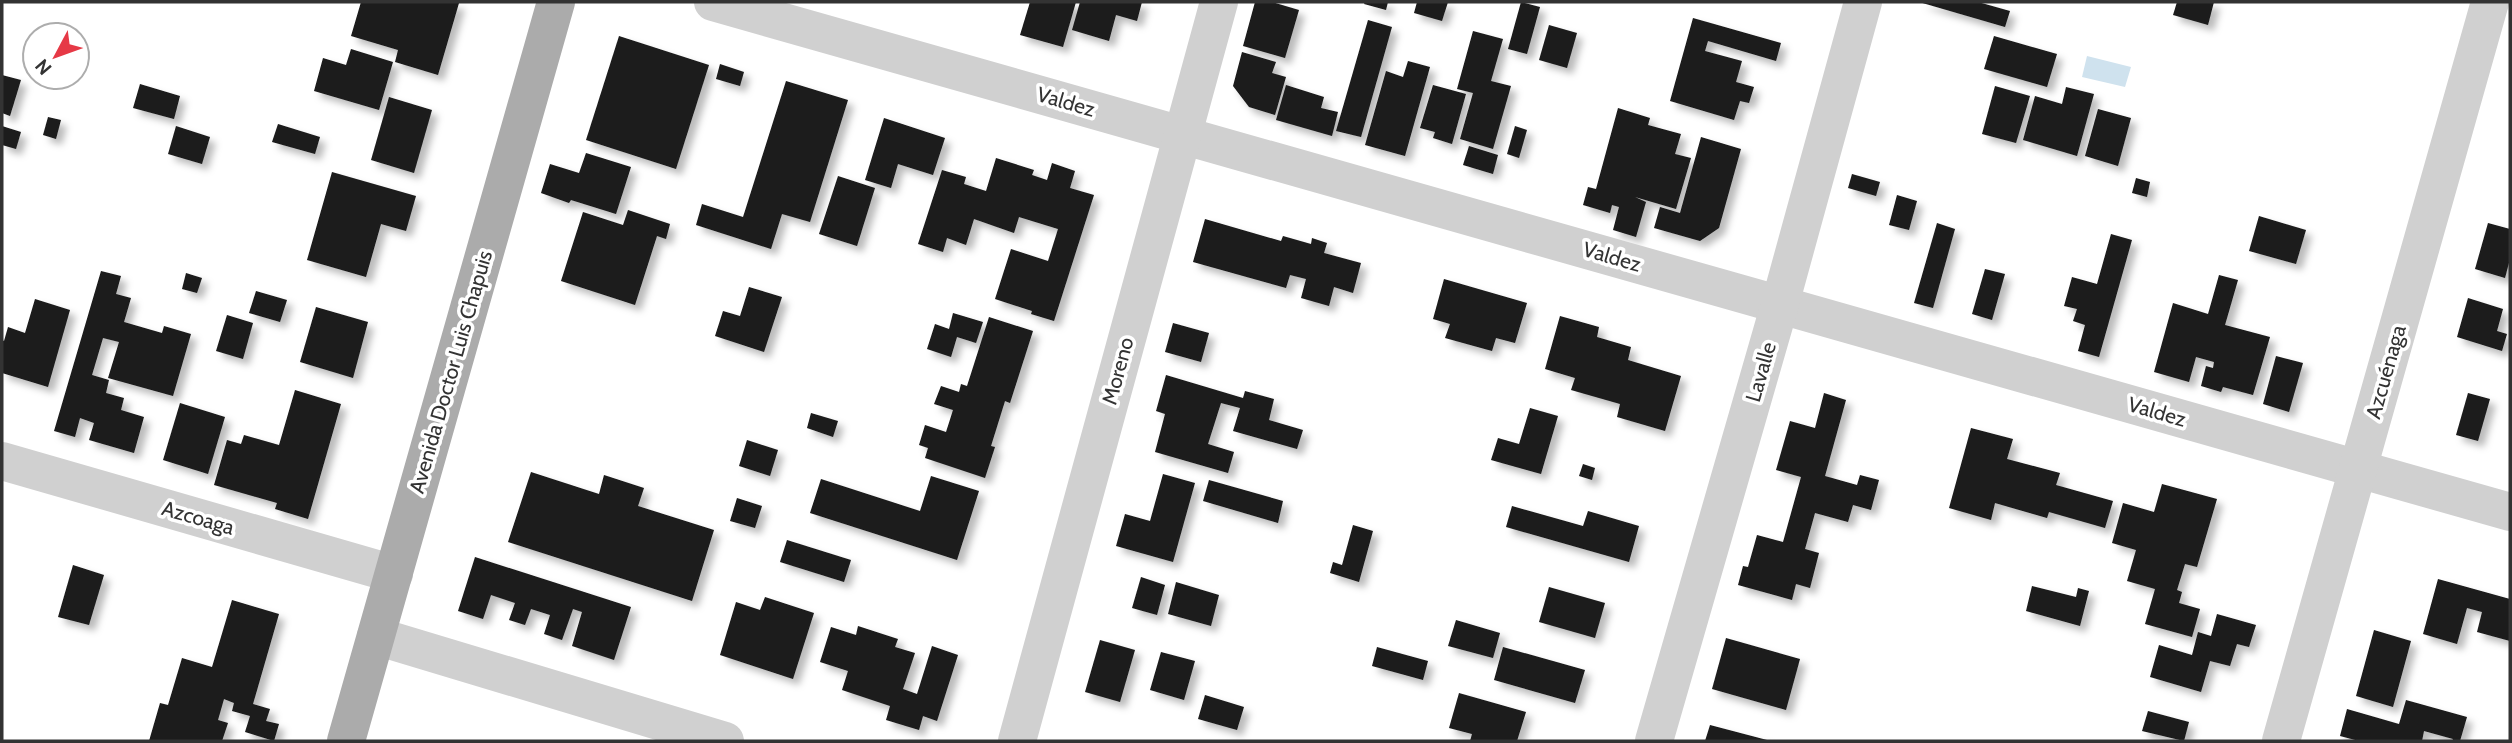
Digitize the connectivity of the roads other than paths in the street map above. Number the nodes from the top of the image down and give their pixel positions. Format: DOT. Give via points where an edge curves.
graph roads {
  1 [pos="556,2"];
  2 [pos="713,2"];
  3 [pos="1219,2"];
  4 [pos="1863,2"];
  5 [pos="2490,2"];
  6 [pos="1182,135"];
  7 [pos="1780,304"];
  8 [pos="2,461"];
  9 [pos="2358,469"];
  10 [pos="2510,512"];
  11 [pos="394,574"];
  12 [pos="376,636"];
  13 [pos="346,741"];
  14 [pos="725,741"];
  15 [pos="1017,741"];
  16 [pos="1654,741"];
  17 [pos="2281,741"];
  1 -- 11 [label="main road, Avenida Doctor Luis Chapuis"];
  2 -- 6 [label="street, Valdez"];
  3 -- 6 [label="street, Moreno"];
  4 -- 7 [label="street, Lavalle"];
  5 -- 9 [label="street, Azcuénaga"];
  6 -- 7 [label="street, Valdez"];
  6 -- 15 [label="street, Moreno"];
  7 -- 9 [label="street, Valdez"];
  7 -- 16 [label="street, Lavalle"];
  8 -- 11 [label="street, Azcoaga"];
  9 -- 10 [label="street, Valdez"];
  9 -- 17 [label="street, Azcuénaga"];
  11 -- 12 [label="main road, Avenida Doctor Luis Chapuis"];
  12 -- 13 [label="main road, Avenida Doctor Luis Chapuis"];
  12 -- 14 [label="street"];
}
